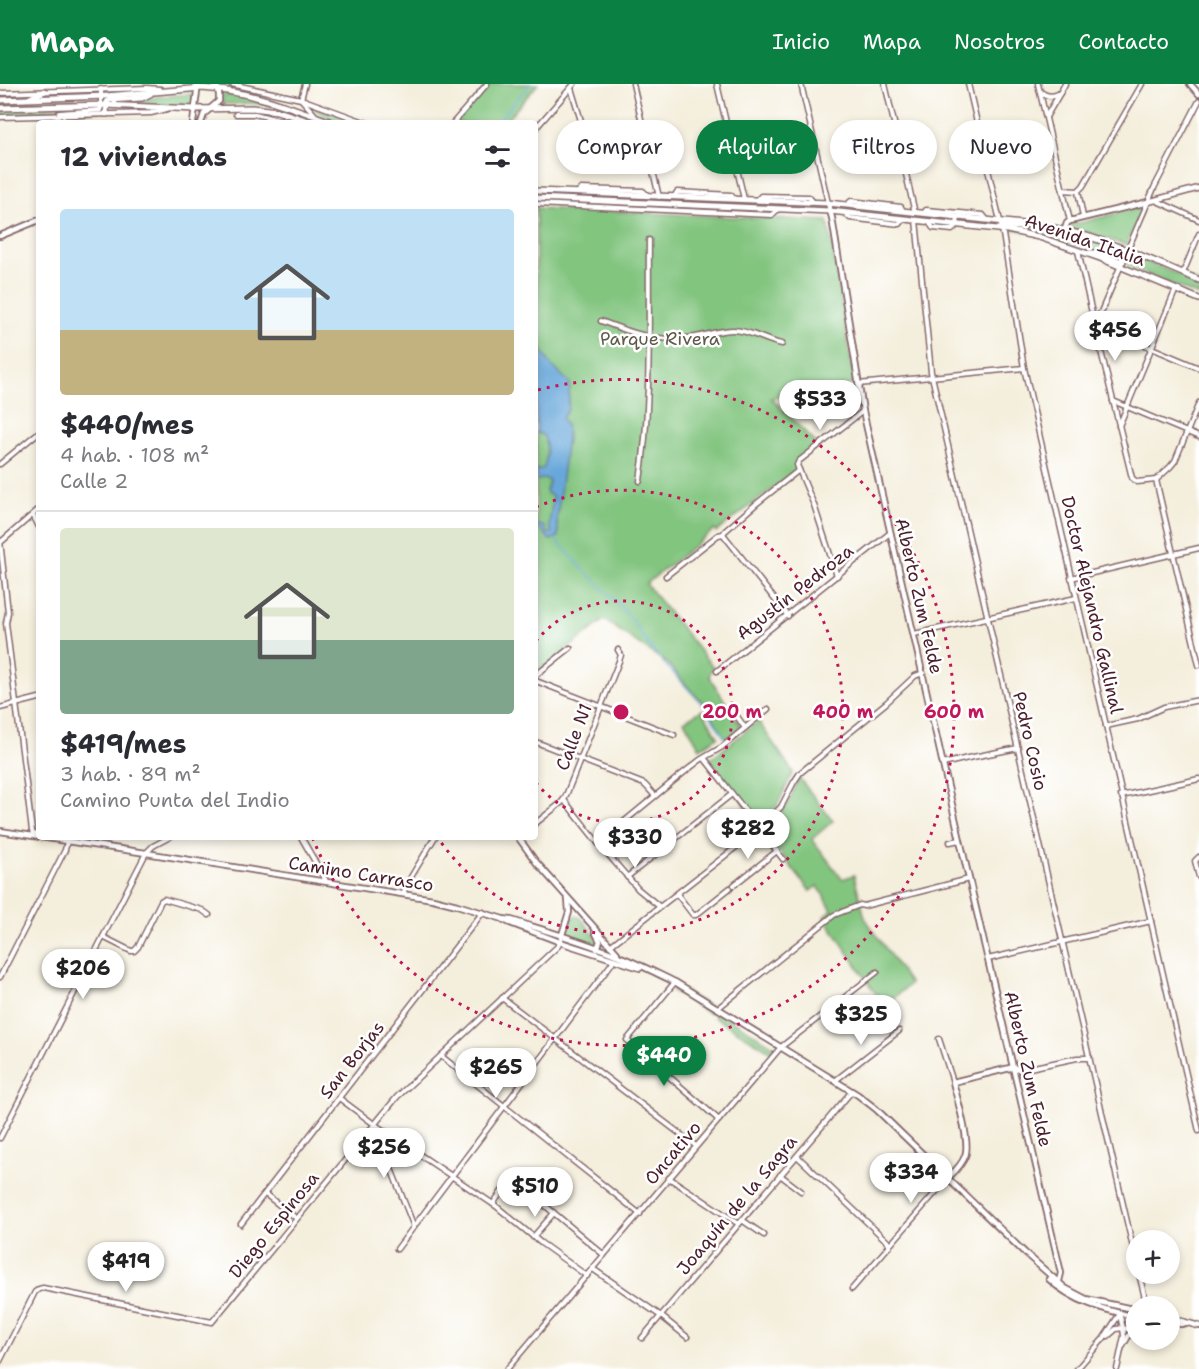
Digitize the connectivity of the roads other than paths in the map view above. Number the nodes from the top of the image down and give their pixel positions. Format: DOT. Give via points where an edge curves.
graph roads {
  1 [pos="65,84"];
  2 [pos="231,84"];
  3 [pos="305,84"];
  4 [pos="487,84"];
  5 [pos="633,84"];
  6 [pos="717,84"];
  7 [pos="801,84"];
  8 [pos="885,84"];
  9 [pos="968,84"];
  10 [pos="1038,84"];
  11 [pos="1065,84"];
  12 [pos="1142,84"];
  13 [pos="1190,84"];
  14 [pos="198,86"];
  15 [pos="572,86"];
  16 [pos="217,87"];
  17 [pos="101,89"];
  18 [pos="65,90"];
  19 [pos="1040,90"];
  20 [pos="169,91"];
  21 [pos="45,92"];
  22 [pos="0,93"];
  23 [pos="151,93"];
  24 [pos="1060,93"];
  25 [pos="1199,94"];
  26 [pos="101,96"];
  27 [pos="28,99"];
  28 [pos="301,99"];
  29 [pos="0,100"];
  30 [pos="1199,101"];
  31 [pos="104,105"];
  32 [pos="0,108"];
  33 [pos="171,108"];
  34 [pos="195,109"];
  35 [pos="209,109"];
  36 [pos="106,114"];
  37 [pos="236,114"];
  38 [pos="47,116"];
  39 [pos="296,116"];
  40 [pos="0,117"];
  41 [pos="1046,118"];
  42 [pos="194,120"];
  43 [pos="202,120"];
  44 [pos="280,120"];
  45 [pos="294,120"];
  46 [pos="316,120"];
  47 [pos="359,120"];
  48 [pos="456,120"];
  49 [pos="581,120"];
  50 [pos="538,126"];
  51 [pos="1199,188"];
  52 [pos="1063,190"];
  53 [pos="1078,190"];
  54 [pos="538,191"];
  55 [pos="659,197"];
  56 [pos="538,198"];
  57 [pos="744,200"];
  58 [pos="1155,200"];
  59 [pos="1148,202"];
  60 [pos="828,203"];
  61 [pos="538,204"];
  62 [pos="604,205"];
  63 [pos="778,209"];
  64 [pos="830,211"];
  65 [pos="923,214"];
  66 [pos="903,215"];
  67 [pos="916,217"];
  68 [pos="957,217"];
  69 [pos="1083,218"];
  70 [pos="987,220"];
  71 [pos="1199,220"];
  72 [pos="36,221"];
  73 [pos="1000,221"];
  74 [pos="1070,221"];
  75 [pos="957,225"];
  76 [pos="966,225"];
  77 [pos="1042,226"];
  78 [pos="1002,229"];
  79 [pos="1065,229"];
  80 [pos="1199,234"];
  81 [pos="1,235"];
  82 [pos="649,240"];
  83 [pos="1078,250"];
  84 [pos="1128,251"];
  85 [pos="1122,264"];
  86 [pos="1183,273"];
  87 [pos="1199,280"];
  88 [pos="1176,289"];
  89 [pos="1199,298"];
  90 [pos="601,321"];
  91 [pos="1095,324"];
  92 [pos="648,338"];
  93 [pos="782,344"];
  94 [pos="1152,347"];
  95 [pos="1024,368"];
  96 [pos="1199,368"];
  97 [pos="932,376"];
  98 [pos="858,384"];
  99 [pos="1113,401"];
  100 [pos="1199,404"];
  101 [pos="1128,407"];
  102 [pos="863,411"];
  103 [pos="1119,427"];
  104 [pos="1187,432"];
  105 [pos="36,434"];
  106 [pos="1199,437"];
  107 [pos="0,464"];
  108 [pos="798,467"];
  109 [pos="1156,480"];
  110 [pos="640,481"];
  111 [pos="36,512"];
  112 [pos="33,514"];
  113 [pos="36,520"];
  114 [pos="890,533"];
  115 [pos="723,534"];
  116 [pos="0,542"];
  117 [pos="1199,549"];
  118 [pos="1173,554"];
  119 [pos="666,576"];
  120 [pos="837,576"];
  121 [pos="1071,578"];
  122 [pos="1076,598"];
  123 [pos="788,616"];
  124 [pos="988,618"];
  125 [pos="914,634"];
  126 [pos="570,648"];
  127 [pos="618,650"];
  128 [pos="1199,664"];
  129 [pos="717,671"];
  130 [pos="538,673"];
  131 [pos="922,673"];
  132 [pos="538,682"];
  133 [pos="36,699"];
  134 [pos="1199,700"];
  135 [pos="17,704"];
  136 [pos="601,706"];
  137 [pos="0,708"];
  138 [pos="768,709"];
  139 [pos="734,712"];
  140 [pos="1106,726"];
  141 [pos="745,728"];
  142 [pos="674,735"];
  143 [pos="538,743"];
  144 [pos="1018,748"];
  145 [pos="705,759"];
  146 [pos="580,760"];
  147 [pos="943,764"];
  148 [pos="1199,779"];
  149 [pos="732,794"];
  150 [pos="655,796"];
  151 [pos="1122,796"];
  152 [pos="564,800"];
  153 [pos="538,821"];
  154 [pos="759,828"];
  155 [pos="0,831"];
  156 [pos="34,836"];
  157 [pos="60,840"];
  158 [pos="164,840"];
  159 [pos="303,840"];
  160 [pos="432,840"];
  161 [pos="520,840"];
  162 [pos="960,840"];
  163 [pos="67,841"];
  164 [pos="950,842"];
  165 [pos="598,843"];
  166 [pos="777,851"];
  167 [pos="147,853"];
  168 [pos="1197,858"];
  169 [pos="783,859"];
  170 [pos="627,877"];
  171 [pos="1199,877"];
  172 [pos="969,879"];
  173 [pos="326,882"];
  174 [pos="404,894"];
  175 [pos="677,894"];
  176 [pos="567,897"];
  177 [pos="660,906"];
  178 [pos="483,912"];
  179 [pos="208,915"];
  180 [pos="584,916"];
  181 [pos="567,921"];
  182 [pos="1151,921"];
  183 [pos="594,927"];
  184 [pos="103,938"];
  185 [pos="561,939"];
  186 [pos="1063,942"];
  187 [pos="610,946"];
  188 [pos="578,947"];
  189 [pos="598,948"];
  190 [pos="616,957"];
  191 [pos="988,959"];
  192 [pos="877,972"];
  193 [pos="0,977"];
  194 [pos="675,982"];
  195 [pos="502,998"];
  196 [pos="718,1008"];
  197 [pos="899,1031"];
  198 [pos="554,1039"];
  199 [pos="939,1039"];
  200 [pos="781,1047"];
  201 [pos="441,1056"];
  202 [pos="1090,1058"];
  203 [pos="1014,1067"];
  204 [pos="836,1080"];
  205 [pos="954,1082"];
  206 [pos="852,1091"];
  207 [pos="339,1098"];
  208 [pos="504,1106"];
  209 [pos="719,1120"];
  210 [pos="374,1124"];
  211 [pos="1199,1131"];
  212 [pos="0,1137"];
  213 [pos="696,1146"];
  214 [pos="797,1156"];
  215 [pos="780,1175"];
  216 [pos="453,1176"];
  217 [pos="669,1178"];
  218 [pos="948,1178"];
  219 [pos="801,1191"];
  220 [pos="265,1194"];
  221 [pos="493,1204"];
  222 [pos="554,1213"];
  223 [pos="640,1214"];
  224 [pos="296,1218"];
  225 [pos="741,1222"];
  226 [pos="241,1224"];
  227 [pos="414,1227"];
  228 [pos="1129,1230"];
  229 [pos="764,1235"];
  230 [pos="533,1237"];
  231 [pos="890,1244"];
  232 [pos="397,1249"];
  233 [pos="604,1256"];
  234 [pos="593,1269"];
  235 [pos="586,1276"];
  236 [pos="1057,1284"];
  237 [pos="852,1289"];
  238 [pos="1126,1308"];
  239 [pos="1126,1311"];
  240 [pos="1120,1314"];
  241 [pos="1126,1315"];
  242 [pos="661,1316"];
  243 [pos="1180,1324"];
  244 [pos="1199,1326"];
  245 [pos="1123,1328"];
  246 [pos="687,1337"];
  247 [pos="642,1338"];
  248 [pos="1104,1338"];
  249 [pos="1126,1342"];
  250 [pos="1121,1349"];
  251 [pos="0,1361"];
  252 [pos="507,1369"];
  253 [pos="1077,1369"];
  254 [pos="1117,1369"];
  1 -- 18 [label="street"];
  2 -- 28 [label="street"];
  3 -- 28 [label="street"];
  4 -- 48 [label="street"];
  5 -- 55 [label="street"];
  6 -- 57 [label="street"];
  7 -- 60 [label="street, Alberto Zum Felde"];
  8 -- 67 [label="street, Pedro Cosio"];
  9 -- 73 [label="street, Doctor Alejandro Gallinal"];
  10 -- 19 [label="street"];
  11 -- 24 [label="street"];
  12 -- 53 [label="street"];
  13 -- 25 [label="street"];
  14 -- 16 [label="main road"];
  14 -- 20 [label="main road"];
  14 -- 34 [label="street"];
  15 -- 49 [label="street"];
  15 -- 50 [label="street"];
  16 -- 35 [label="street" via="219,101"];
  16 -- 46 [label="main road" via="273,100"];
  17 -- 18 [label="street"];
  17 -- 20 [label="street"];
  17 -- 26 [label="street"];
  18 -- 21 [label="street"];
  19 -- 24 [label="street" via="1049,96"];
  19 -- 41 [label="street"];
  20 -- 23 [label="main road"];
  21 -- 22 [label="street"];
  21 -- 27 [label="main road"];
  23 -- 26 [label="main road"];
  23 -- 31 [label="main road" via="142,98 109,100"];
  24 -- 41 [label="street"];
  26 -- 27 [label="main road"];
  26 -- 31 [label="street"];
  27 -- 29 [label="main road"];
  28 -- 46 [label="street"];
  28 -- 47 [label="street"];
  30 -- 59 [label="street"];
  31 -- 32 [label="main road"];
  31 -- 33 [label="main road"];
  31 -- 36 [label="main road"];
  31 -- 38 [label="street" via="98,111"];
  33 -- 34 [label="main road"];
  33 -- 36 [label="street" via="151,113"];
  34 -- 35 [label="main road"];
  34 -- 42 [label="street"];
  35 -- 39 [label="main road" via="252,108"];
  35 -- 43 [label="street"];
  36 -- 38 [label="street"];
  37 -- 44 [label="street"];
  38 -- 40 [label="street"];
  39 -- 45 [label="street"];
  39 -- 46 [label="main road"];
  41 -- 52 [label="street"];
  51 -- 58 [label="street"];
  52 -- 53 [label="street"];
  52 -- 74 [label="street"];
  53 -- 69 [label="street"];
  54 -- 55 [label="main road, Avenida Italia"];
  55 -- 57 [label="main road, Avenida Italia"];
  56 -- 62 [label="main road, Avenida Italia"];
  57 -- 60 [label="main road, Avenida Italia"];
  58 -- 59 [label="street"];
  58 -- 71 [label="street"];
  59 -- 69 [label="street"];
  59 -- 84 [label="street"];
  60 -- 64 [label="street, Alberto Zum Felde"];
  60 -- 66 [label="main road, Avenida Italia"];
  61 -- 62 [label="street, Avenida Italia"];
  62 -- 63 [label="main road, Avenida Italia"];
  62 -- 63 [label="street, Avenida Italia" via="772,215"];
  63 -- 64 [label="main road, Avenida Italia"];
  64 -- 66 [label="main road, Avenida Italia"];
  64 -- 98 [label="street, Alberto Zum Felde"];
  65 -- 67 [label="main road, Avenida Italia"];
  65 -- 68 [label="main road, Avenida Italia"];
  65 -- 70 [label="street, Avenida Italia" via="926,210 983,215"];
  66 -- 67 [label="main road, Avenida Italia"];
  67 -- 75 [label="main road, Avenida Italia"];
  67 -- 97 [label="street, Pedro Cosio"];
  68 -- 70 [label="main road, Avenida Italia"];
  68 -- 75 [label="street"];
  69 -- 74 [label="street"];
  70 -- 73 [label="main road, Avenida Italia"];
  72 -- 81 [label="street"];
  73 -- 76 [label="main road" via="996,225"];
  73 -- 77 [label="main road, Avenida Italia"];
  73 -- 78 [label="street, Doctor Alejandro Gallinal"];
  74 -- 79 [label="street"];
  75 -- 76 [label="main road, Avenida Italia"];
  76 -- 78 [label="main road, Avenida Italia"];
  77 -- 78 [label="main road"];
  77 -- 79 [label="main road, Avenida Italia"];
  78 -- 83 [label="main road, Avenida Italia"];
  78 -- 95 [label="street, Doctor Alejandro Gallinal"];
  79 -- 84 [label="main road, Avenida Italia"];
  80 -- 86 [label="street"];
  82 -- 92 [label="street"];
  83 -- 85 [label="main road, Avenida Italia"];
  83 -- 91 [label="street"];
  84 -- 85 [label="street"];
  84 -- 86 [label="main road, Avenida Italia"];
  85 -- 88 [label="main road, Avenida Italia"];
  85 -- 91 [label="street"];
  86 -- 87 [label="main road, Avenida Italia"];
  88 -- 89 [label="main road, Avenida Italia"];
  88 -- 94 [label="street"];
  90 -- 92 [label="street"];
  91 -- 94 [label="street"];
  91 -- 99 [label="street"];
  92 -- 93 [label="street" via="685,339 736,330"];
  92 -- 110 [label="street" via="648,412"];
  94 -- 96 [label="street"];
  94 -- 101 [label="street"];
  95 -- 97 [label="street"];
  95 -- 121 [label="street, Doctor Alejandro Gallinal"];
  97 -- 98 [label="street"];
  97 -- 124 [label="street, Pedro Cosio"];
  98 -- 102 [label="street, Alberto Zum Felde"];
  99 -- 101 [label="street"];
  99 -- 103 [label="street"];
  100 -- 104 [label="street"];
  101 -- 103 [label="street"];
  101 -- 104 [label="street"];
  102 -- 108 [label="street" via="799,461"];
  102 -- 114 [label="street, Alberto Zum Felde"];
  103 -- 109 [label="street" via="1134,481"];
  104 -- 106 [label="street"];
  104 -- 109 [label="street" via="1175,461"];
  105 -- 107 [label="street"];
  108 -- 115 [label="street"];
  108 -- 120 [label="street"];
  109 -- 118 [label="street"];
  111 -- 112 [label="street"];
  112 -- 113 [label="street"];
  112 -- 116 [label="street"];
  114 -- 120 [label="street, Agustín Pedroza"];
  114 -- 125 [label="street, Alberto Zum Felde"];
  115 -- 119 [label="street"];
  115 -- 123 [label="street"];
  116 -- 135 [label="street"];
  117 -- 118 [label="street"];
  118 -- 121 [label="street"];
  118 -- 128 [label="street"];
  120 -- 123 [label="street, Agustín Pedroza"];
  121 -- 122 [label="street, Doctor Alejandro Gallinal"];
  122 -- 124 [label="street"];
  122 -- 140 [label="street, Doctor Alejandro Gallinal"];
  123 -- 129 [label="street, Agustín Pedroza"];
  124 -- 125 [label="street"];
  124 -- 144 [label="street, Pedro Cosio"];
  125 -- 131 [label="street, Alberto Zum Felde"];
  126 -- 130 [label="street"];
  127 -- 136 [label="street, Calle N1" via="621,655"];
  131 -- 147 [label="street, Alberto Zum Felde"];
  131 -- 154 [label="street" via="800,772 781,807"];
  132 -- 136 [label="street"];
  133 -- 135 [label="street"];
  134 -- 140 [label="street"];
  135 -- 137 [label="street"];
  135 -- 156 [label="street"];
  136 -- 142 [label="street"];
  136 -- 146 [label="street, Calle N1"];
  138 -- 141 [label="street"];
  139 -- 141 [label="street"];
  140 -- 151 [label="street, Doctor Alejandro Gallinal"];
  141 -- 145 [label="street"];
  143 -- 146 [label="street"];
  144 -- 147 [label="street"];
  144 -- 186 [label="street, Pedro Cosio"];
  145 -- 149 [label="street"];
  145 -- 150 [label="street"];
  146 -- 150 [label="street" via="644,784"];
  146 -- 152 [label="street, Calle N1"];
  147 -- 162 [label="street, Alberto Zum Felde"];
  148 -- 151 [label="street"];
  149 -- 154 [label="street"];
  149 -- 170 [label="street"];
  150 -- 165 [label="street"];
  151 -- 182 [label="street, Doctor Alejandro Gallinal"];
  152 -- 153 [label="street, Calle N1"];
  152 -- 165 [label="street"];
  154 -- 166 [label="street"];
  154 -- 175 [label="street"];
  155 -- 156 [label="street, Camino Carrasco"];
  157 -- 163 [label="street, Camino Carrasco"];
  158 -- 167 [label="street"];
  159 -- 173 [label="street"];
  160 -- 174 [label="street"];
  161 -- 176 [label="street"];
  162 -- 164 [label="street"];
  162 -- 172 [label="street, Alberto Zum Felde"];
  163 -- 167 [label="street, Camino Carrasco"];
  163 -- 193 [label="street"];
  165 -- 170 [label="street"];
  166 -- 169 [label="street"];
  166 -- 175 [label="street" via="696,915"];
  167 -- 173 [label="street, Camino Carrasco"];
  167 -- 184 [label="street"];
  168 -- 171 [label="street"];
  170 -- 177 [label="street"];
  172 -- 191 [label="street, Alberto Zum Felde"];
  172 -- 196 [label="street" via="860,905 838,914"];
  173 -- 174 [label="street, Camino Carrasco"];
  174 -- 178 [label="street, Camino Carrasco"];
  175 -- 177 [label="street"];
  176 -- 180 [label="street"];
  176 -- 181 [label="street"];
  177 -- 187 [label="street"];
  178 -- 185 [label="street, Camino Carrasco"];
  178 -- 207 [label="street, San Borjas"];
  179 -- 184 [label="street" via="164,899 134,951"];
  180 -- 181 [label="street" via="575,915"];
  180 -- 183 [label="street"];
  181 -- 185 [label="street"];
  182 -- 186 [label="street"];
  182 -- 211 [label="street, Doctor Alejandro Gallinal"];
  183 -- 187 [label="street"];
  183 -- 189 [label="street" via="600,941"];
  184 -- 212 [label="street"];
  185 -- 188 [label="street, Camino Carrasco"];
  185 -- 189 [label="street, Camino Carrasco"];
  185 -- 195 [label="street, Diego Espinosa"];
  186 -- 191 [label="street"];
  186 -- 202 [label="street, Pedro Cosio"];
  187 -- 190 [label="street"];
  188 -- 189 [label="street, Camino Carrasco"];
  188 -- 190 [label="street, Camino Carrasco"];
  189 -- 190 [label="street, Camino Carrasco"];
  190 -- 194 [label="street, Camino Carrasco"];
  190 -- 198 [label="street"];
  191 -- 203 [label="street, Alberto Zum Felde"];
  192 -- 200 [label="street, Oncativo"];
  194 -- 196 [label="street, Camino Carrasco"];
  194 -- 209 [label="street" via="627,1040"];
  195 -- 198 [label="street"];
  195 -- 201 [label="street, Diego Espinosa"];
  196 -- 200 [label="street, Camino Carrasco"];
  197 -- 204 [label="street"];
  198 -- 208 [label="street"];
  198 -- 213 [label="street"];
  199 -- 205 [label="street"];
  200 -- 204 [label="street, Camino Carrasco"];
  200 -- 209 [label="street, Oncativo"];
  201 -- 208 [label="street"];
  201 -- 210 [label="street, Diego Espinosa"];
  202 -- 203 [label="street" via="1020,1070"];
  202 -- 228 [label="street, Pedro Cosio"];
  203 -- 205 [label="street"];
  203 -- 236 [label="street, Alberto Zum Felde" via="1061,1273"];
  204 -- 206 [label="street, Camino Carrasco"];
  205 -- 218 [label="street" via="967,1148 964,1159"];
  206 -- 214 [label="street, Joaquín de la Sagra"];
  206 -- 218 [label="street, Camino Carrasco"];
  207 -- 210 [label="street"];
  207 -- 220 [label="street, San Borjas"];
  208 -- 216 [label="street"];
  208 -- 223 [label="street"];
  209 -- 213 [label="street, Oncativo"];
  210 -- 216 [label="street"];
  210 -- 224 [label="street, Diego Espinosa"];
  210 -- 227 [label="street"];
  213 -- 217 [label="street, Oncativo"];
  214 -- 215 [label="street, Joaquín de la Sagra"];
  214 -- 231 [label="street"];
  215 -- 219 [label="street"];
  215 -- 225 [label="street, Joaquín de la Sagra"];
  216 -- 221 [label="street"];
  216 -- 227 [label="street"];
  217 -- 223 [label="street, Oncativo"];
  217 -- 225 [label="street"];
  218 -- 231 [label="street"];
  218 -- 236 [label="street, Camino Carrasco"];
  220 -- 224 [label="street"];
  220 -- 226 [label="street, San Borjas"];
  221 -- 222 [label="street" via="502,1191 514,1185 523,1186"];
  221 -- 230 [label="street"];
  222 -- 230 [label="street"];
  222 -- 233 [label="street"];
  223 -- 233 [label="street, Oncativo"];
  224 -- 251 [label="street, Diego Espinosa" via="212,1322 43,1288 35,1292"];
  225 -- 229 [label="street"];
  225 -- 242 [label="street, Joaquín de la Sagra"];
  227 -- 232 [label="street"];
  230 -- 235 [label="street"];
  231 -- 237 [label="street"];
  233 -- 234 [label="street, Oncativo"];
  234 -- 235 [label="street, Oncativo"];
  234 -- 242 [label="street"];
  235 -- 252 [label="street, Oncativo"];
  236 -- 238 [label="street, Camino Carrasco" via="1081,1297"];
  236 -- 240 [label="street, Camino Carrasco" via="1081,1301"];
  239 -- 240 [label="street"];
  240 -- 241 [label="street, Camino Carrasco"];
  240 -- 245 [label="street"];
  240 -- 248 [label="street"];
  242 -- 246 [label="street"];
  242 -- 247 [label="street, Joaquín de la Sagra"];
  243 -- 244 [label="street"];
  245 -- 248 [label="street"];
  245 -- 250 [label="street"];
  248 -- 253 [label="street"];
  249 -- 250 [label="street"];
  250 -- 254 [label="street"];
}
